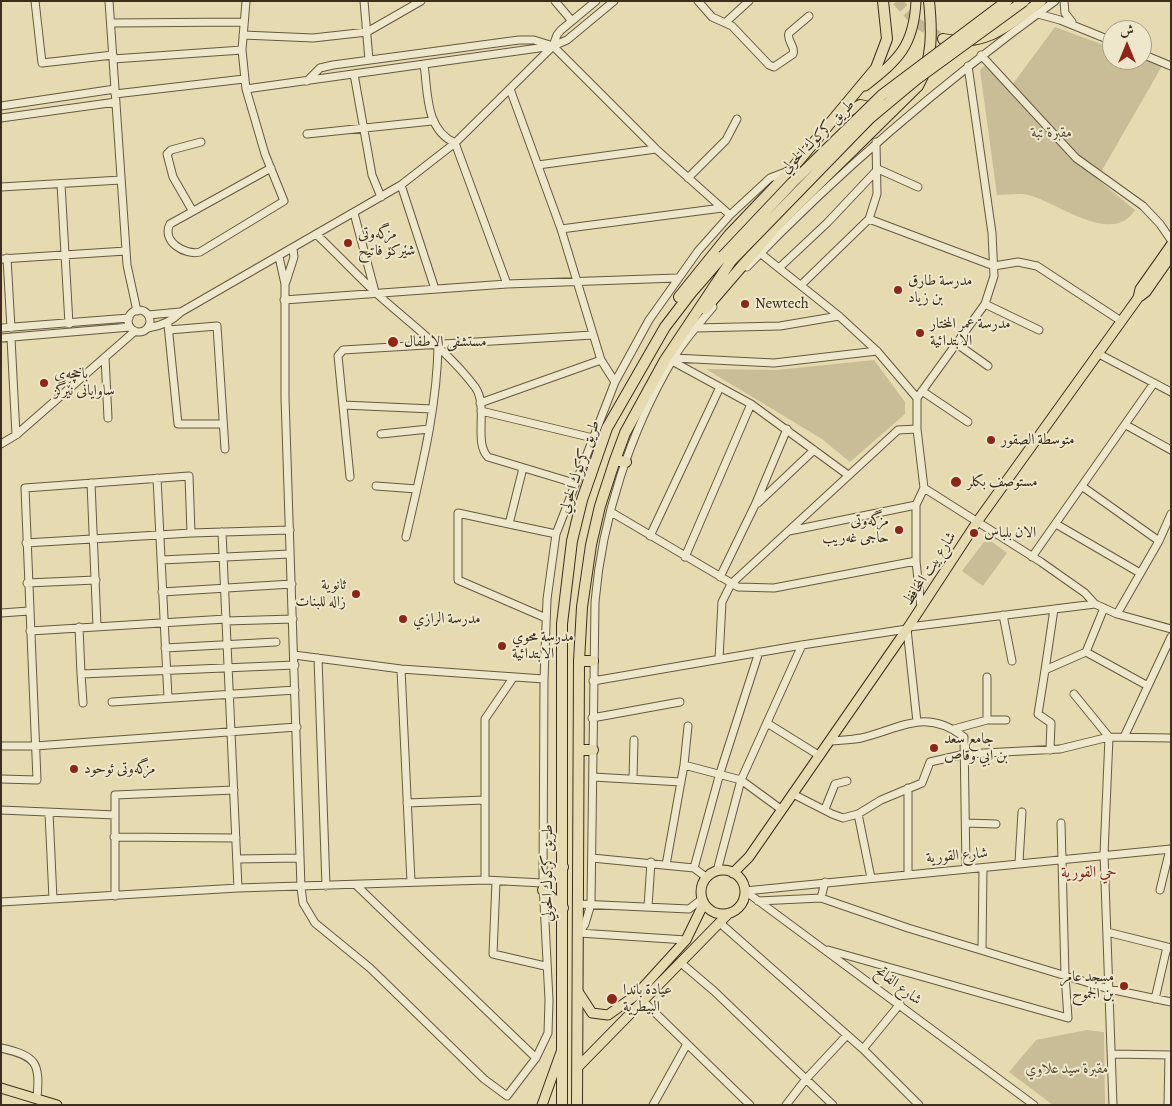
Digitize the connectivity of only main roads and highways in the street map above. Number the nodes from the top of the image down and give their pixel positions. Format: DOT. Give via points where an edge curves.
graph roads {
  1 [pos="883,1"];
  2 [pos="916,1"];
  3 [pos="929,1"];
  4 [pos="1007,1"];
  5 [pos="1024,1"];
  6 [pos="1041,1"];
  7 [pos="942,39"];
  8 [pos="854,95"];
  9 [pos="821,135"];
  10 [pos="861,140"];
  11 [pos="1171,245"];
  12 [pos="1171,256"];
  13 [pos="727,258"];
  14 [pos="1138,298"];
  15 [pos="665,327"];
  16 [pos="678,337"];
  17 [pos="615,460"];
  18 [pos="626,462"];
  19 [pos="577,518"];
  20 [pos="595,522"];
  21 [pos="579,661"];
  22 [pos="593,661"];
  23 [pos="579,750"];
  24 [pos="593,750"];
  25 [pos="563,867"];
  26 [pos="737,876"];
  27 [pos="703,901"];
  28 [pos="563,908"];
  29 [pos="729,914"];
  30 [pos="579,993"];
  31 [pos="639,998"];
  32 [pos="562,1050"];
  33 [pos="578,1067"];
  34 [pos="1,1088"];
  35 [pos="57,1105"];
  36 [pos="542,1105"];
  37 [pos="562,1105"];
  38 [pos="577,1105"];
  1 -- 8 [label="highway" via="887,23 885,49 876,68"];
  2 -- 8 [label="main road" via="913,30 904,49 891,65"];
  3 -- 10 [label="highway" via="930,49 923,78 912,94"];
  4 -- 13 [label="highway, طريق كركوك الحولي, bridge" via="882,95 792,184"];
  5 -- 13 [label="highway, طريق كركوك الحولي, bridge" via="917,79 869,119"];
  6 -- 7 [label="highway" via="987,37 969,42"];
  8 -- 9 [label="highway"];
  9 -- 10 [label="highway" via="854,106 863,104 871,109 873,119"];
  9 -- 15 [label="highway" via="698,272 670,309"];
  10 -- 16 [label="highway" via="848,160 753,251"];
  11 -- 14 [label="main road, شارع بيت المحافظ" via="1140,289"];
  12 -- 14 [label="main road, شارع بيت المحافظ" via="1146,292"];
  13 -- 15 [label="highway, طريق كركوك الحولي" via="691,292"];
  13 -- 16 [label="highway, طريق كركوك الحولي"];
  14 -- 26 [label="main road, شارع بيت المحافظ" via="978,522"];
  15 -- 19 [label="highway, طريق كركوك الحولي" via="607,428"];
  16 -- 17 [label="highway, طريق كركوك الحولي" via="625,433"];
  17 -- 18 [label="highway"];
  17 -- 20 [label="highway, طريق كركوك الحولي"];
  19 -- 20 [label="highway"];
  19 -- 25 [label="highway, طريق كركوك الحولي" via="568,563 562,624"];
  20 -- 21 [label="highway, طريق كركوك الحولي" via="582,607"];
  21 -- 22 [label="highway"];
  21 -- 23 [label="highway, طريق كركوك الحولي"];
  23 -- 24 [label="highway"];
  23 -- 30 [label="highway, طريق كركوك الحولي"];
  25 -- 28 [label="highway, طريق كركوك الحولي"];
  25 -- 28 [label="highway" via="543,886"];
  26 -- 27 [label="main road" via="717,871 707,878 702,888"];
  26 -- 29 [label="main road" via="745,891 741,905"];
  27 -- 29 [label="main road" via="718,914"];
  27 -- 31 [label="main road" via="686,940"];
  28 -- 32 [label="highway, طريق كركوك الحولي"];
  29 -- 31 [label="main road"];
  30 -- 31 [label="main road" via="588,1010 605,1016"];
  30 -- 33 [label="highway, طريق كركوك الحولي"];
  31 -- 33 [label="main road"];
  32 -- 36 [label="main road"];
  32 -- 37 [label="highway, طريق كركوك الحولي"];
  33 -- 38 [label="highway, طريق كركوك الحولي"];
  34 -- 35 [label="main road"];
}
